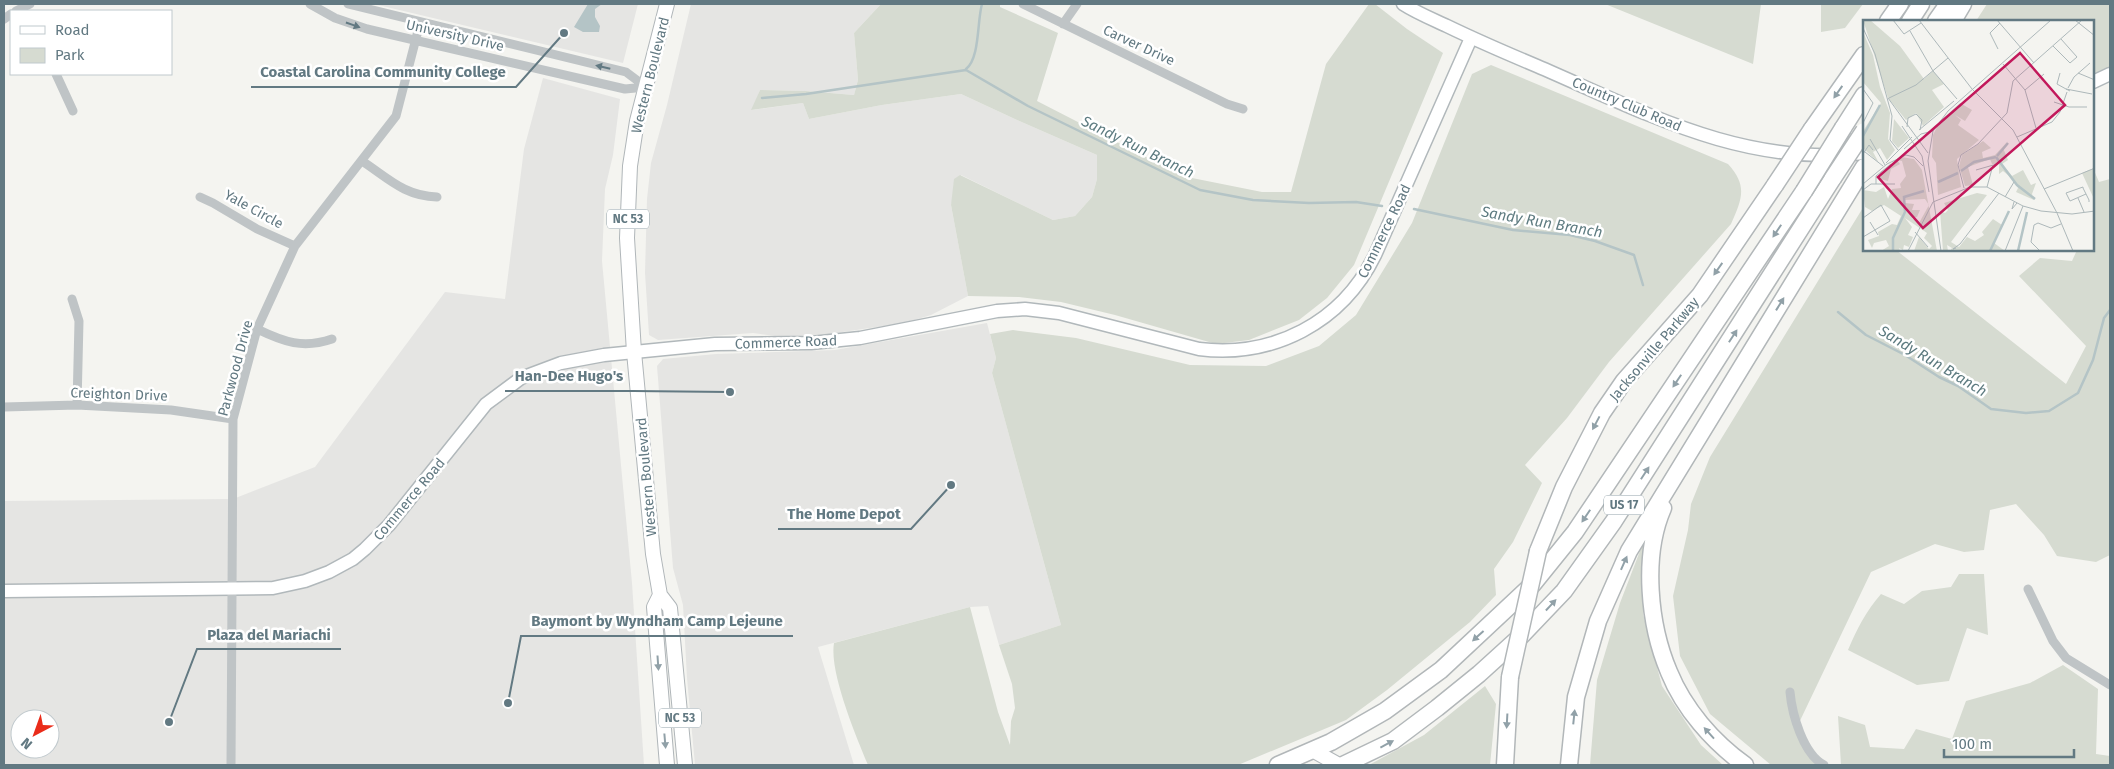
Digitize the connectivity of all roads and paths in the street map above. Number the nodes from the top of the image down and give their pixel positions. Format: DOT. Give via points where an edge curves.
graph roads {
  1 [pos="310,4"];
  2 [pos="348,4"];
  3 [pos="667,4"];
  4 [pos="1023,4"];
  5 [pos="1077,4"];
  6 [pos="1403,4"];
  7 [pos="1900,4"];
  8 [pos="1921,4"];
  9 [pos="1948,4"];
  10 [pos="1963,4"];
  11 [pos="1889,20"];
  12 [pos="1911,20"];
  13 [pos="1937,20"];
  14 [pos="1954,20"];
  15 [pos="420,23"];
  16 [pos="1063,24"];
  17 [pos="1471,38"];
  18 [pos="416,39"];
  19 [pos="1863,56"];
  20 [pos="2110,74"];
  21 [pos="56,75"];
  22 [pos="2094,82"];
  23 [pos="646,87"];
  24 [pos="1863,97"];
  25 [pos="1243,109"];
  26 [pos="73,111"];
  27 [pos="1863,133"];
  28 [pos="1863,153"];
  29 [pos="362,161"];
  30 [pos="1863,169"];
  31 [pos="200,197"];
  32 [pos="437,197"];
  33 [pos="294,246"];
  34 [pos="72,299"];
  35 [pos="257,329"];
  36 [pos="332,339"];
  37 [pos="634,352"];
  38 [pos="77,405"];
  39 [pos="4,406"];
  40 [pos="233,419"];
  41 [pos="1684,458"];
  42 [pos="2028,589"];
  43 [pos="232,590"];
  44 [pos="4,591"];
  45 [pos="660,595"];
  46 [pos="2110,685"];
  47 [pos="1790,692"];
  48 [pos="1314,751"];
  49 [pos="231,765"];
  50 [pos="667,765"];
  51 [pos="685,765"];
  52 [pos="1278,765"];
  53 [pos="1339,765"];
  54 [pos="1343,765"];
  55 [pos="1505,765"];
  56 [pos="1569,765"];
  57 [pos="1745,765"];
  58 [pos="1824,765"];
  1 -- 18 [label="street, University Drive, one-way" via="335,18 367,29"];
  2 -- 15 [label="street, University Drive"];
  3 -- 23 [label="main road, Western Boulevard / NC 53"];
  4 -- 16 [label="street, Carver Drive"];
  5 -- 16 [label="street"];
  6 -- 17 [label="street, Country Club Road"];
  7 -- 11 [label="highway"];
  8 -- 12 [label="highway"];
  9 -- 13 [label="highway"];
  10 -- 14 [label="highway"];
  15 -- 18 [label="street, Parkwood Drive"];
  23 -- 15 [label="street, University Drive, one-way" via="626,72"];
  16 -- 25 [label="street, Carver Drive" via="1226,104"];
  17 -- 28 [label="street, Country Club Road" via="1724,143 1779,154 1841,156"];
  17 -- 37 [label="street, Commerce Road" via="1375,255 1359,283 1323,319 1276,343 1238,350 1199,349 1059,313 1025,309 997,311 860,338 812,343 715,344"];
  18 -- 23 [label="street, University Drive" via="625,89"];
  18 -- 29 [label="street, Parkwood Drive" via="396,116"];
  19 -- 55 [label="highway, Jacksonville Parkway, one-way, bridge" via="1700,295 1624,381 1602,413 1564,487 1538,551 1510,677"];
  20 -- 22 [label="street"];
  21 -- 26 [label="street"];
  23 -- 37 [label="main road, Western Boulevard / NC 53" via="630,171 628,238"];
  24 -- 48 [label="highway, US 17, one-way, bridge" via="1575,532 1533,584 1441,670 1386,711"];
  54 -- 27 [label="highway, US 17, one-way, bridge" via="1393,741 1444,702 1522,635 1564,591 1624,505"];
  29 -- 32 [label="street" via="405,191"];
  29 -- 33 [label="street, Parkwood Drive"];
  41 -- 30 [label="highway, one-way"];
  31 -- 33 [label="street, Yale Circle"];
  33 -- 35 [label="street, Parkwood Drive"];
  34 -- 38 [label="street" via="79,321"];
  35 -- 36 [label="street" via="281,340 314,345"];
  35 -- 40 [label="street, Parkwood Drive"];
  37 -- 43 [label="street, Commerce Road" via="569,361 521,378 486,404 389,525 353,559 329,572 288,586"];
  37 -- 45 [label="main road, Western Boulevard / NC 53" via="653,554"];
  38 -- 39 [label="street, Creighton Drive"];
  38 -- 40 [label="street, Creighton Drive" via="172,410"];
  40 -- 43 [label="street, Parkwood Drive"];
  56 -- 41 [label="highway, one-way" via="1576,697 1598,621 1629,551"];
  57 -- 41 [label="highway, one-way" via="1725,751 1692,714 1669,673 1655,627 1649,572 1658,520"];
  42 -- 46 [label="street" via="2053,641 2066,658"];
  43 -- 44 [label="street, Commerce Road"];
  43 -- 49 [label="street, Parkwood Drive"];
  45 -- 50 [label="main road, Western Boulevard / NC 53, one-way" via="654,607"];
  45 -- 51 [label="main road, Western Boulevard / NC 53" via="670,608"];
  47 -- 58 [label="street" via="1797,727 1806,744"];
  48 -- 52 [label="highway, US 17"];
  48 -- 53 [label="main road"];
}
